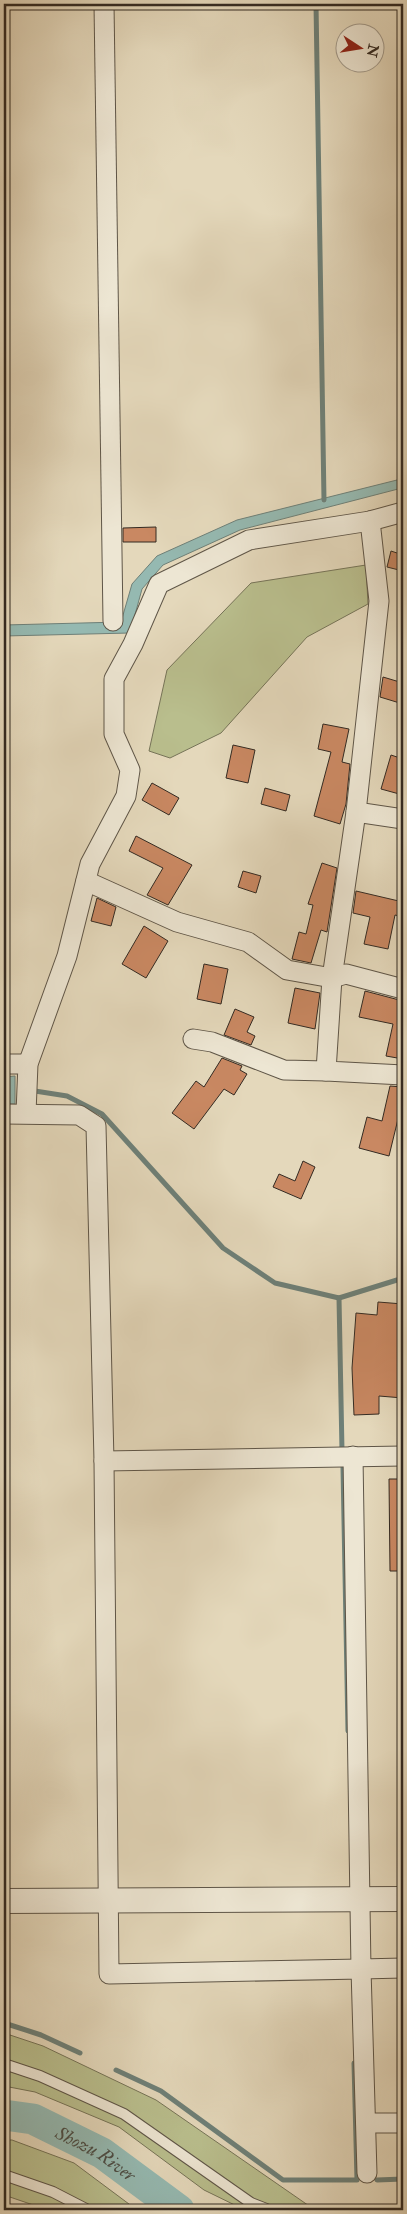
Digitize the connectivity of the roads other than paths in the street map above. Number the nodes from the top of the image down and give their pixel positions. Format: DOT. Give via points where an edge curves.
graph roads {
  1 [pos="104,4"];
  2 [pos="403,512"];
  3 [pos="370,521"];
  4 [pos="113,621"];
  5 [pos="356,812"];
  6 [pos="403,819"];
  7 [pos="86,880"];
  8 [pos="332,978"];
  9 [pos="403,988"];
  10 [pos="193,1039"];
  11 [pos="4,1064"];
  12 [pos="28,1064"];
  13 [pos="326,1071"];
  14 [pos="403,1075"];
  15 [pos="26,1113"];
  16 [pos="4,1114"];
  17 [pos="353,1456"];
  18 [pos="403,1456"];
  19 [pos="104,1461"];
  20 [pos="108,1899"];
  21 [pos="360,1899"];
  22 [pos="403,1899"];
  23 [pos="4,1901"];
  24 [pos="361,1968"];
  25 [pos="403,1968"];
  26 [pos="4,2064"];
  27 [pos="366,2123"];
  28 [pos="403,2123"];
  29 [pos="367,2173"];
  30 [pos="4,2175"];
  31 [pos="88,2210"];
  32 [pos="269,2210"];
  1 -- 4 [label="street"];
  2 -- 3 [label="street"];
  3 -- 5 [label="street" via="379,601"];
  3 -- 7 [label="street" via="249,540 159,584 114,679 114,734 130,770 126,796 90,864"];
  5 -- 6 [label="street"];
  5 -- 8 [label="street"];
  7 -- 8 [label="street" via="177,922 248,942 287,970"];
  7 -- 12 [label="street" via="66,956"];
  8 -- 9 [label="street" via="346,974"];
  8 -- 13 [label="street"];
  10 -- 13 [label="street" via="212,1042 284,1070"];
  11 -- 12 [label="street"];
  12 -- 15 [label="street"];
  13 -- 14 [label="street"];
  15 -- 16 [label="street"];
  15 -- 19 [label="street" via="79,1115 96,1126"];
  17 -- 18 [label="street"];
  17 -- 19 [label="street"];
  17 -- 21 [label="street"];
  19 -- 20 [label="street"];
  20 -- 21 [label="street"];
  20 -- 23 [label="street"];
  20 -- 24 [label="street" via="109,1974"];
  21 -- 22 [label="street"];
  21 -- 24 [label="street"];
  24 -- 25 [label="street"];
  24 -- 27 [label="street"];
  26 -- 32 [label="lane" via="40,2076 124,2114 251,2202"];
  27 -- 28 [label="street"];
  27 -- 29 [label="street"];
  30 -- 31 [label="lane" via="52,2192"];
}
